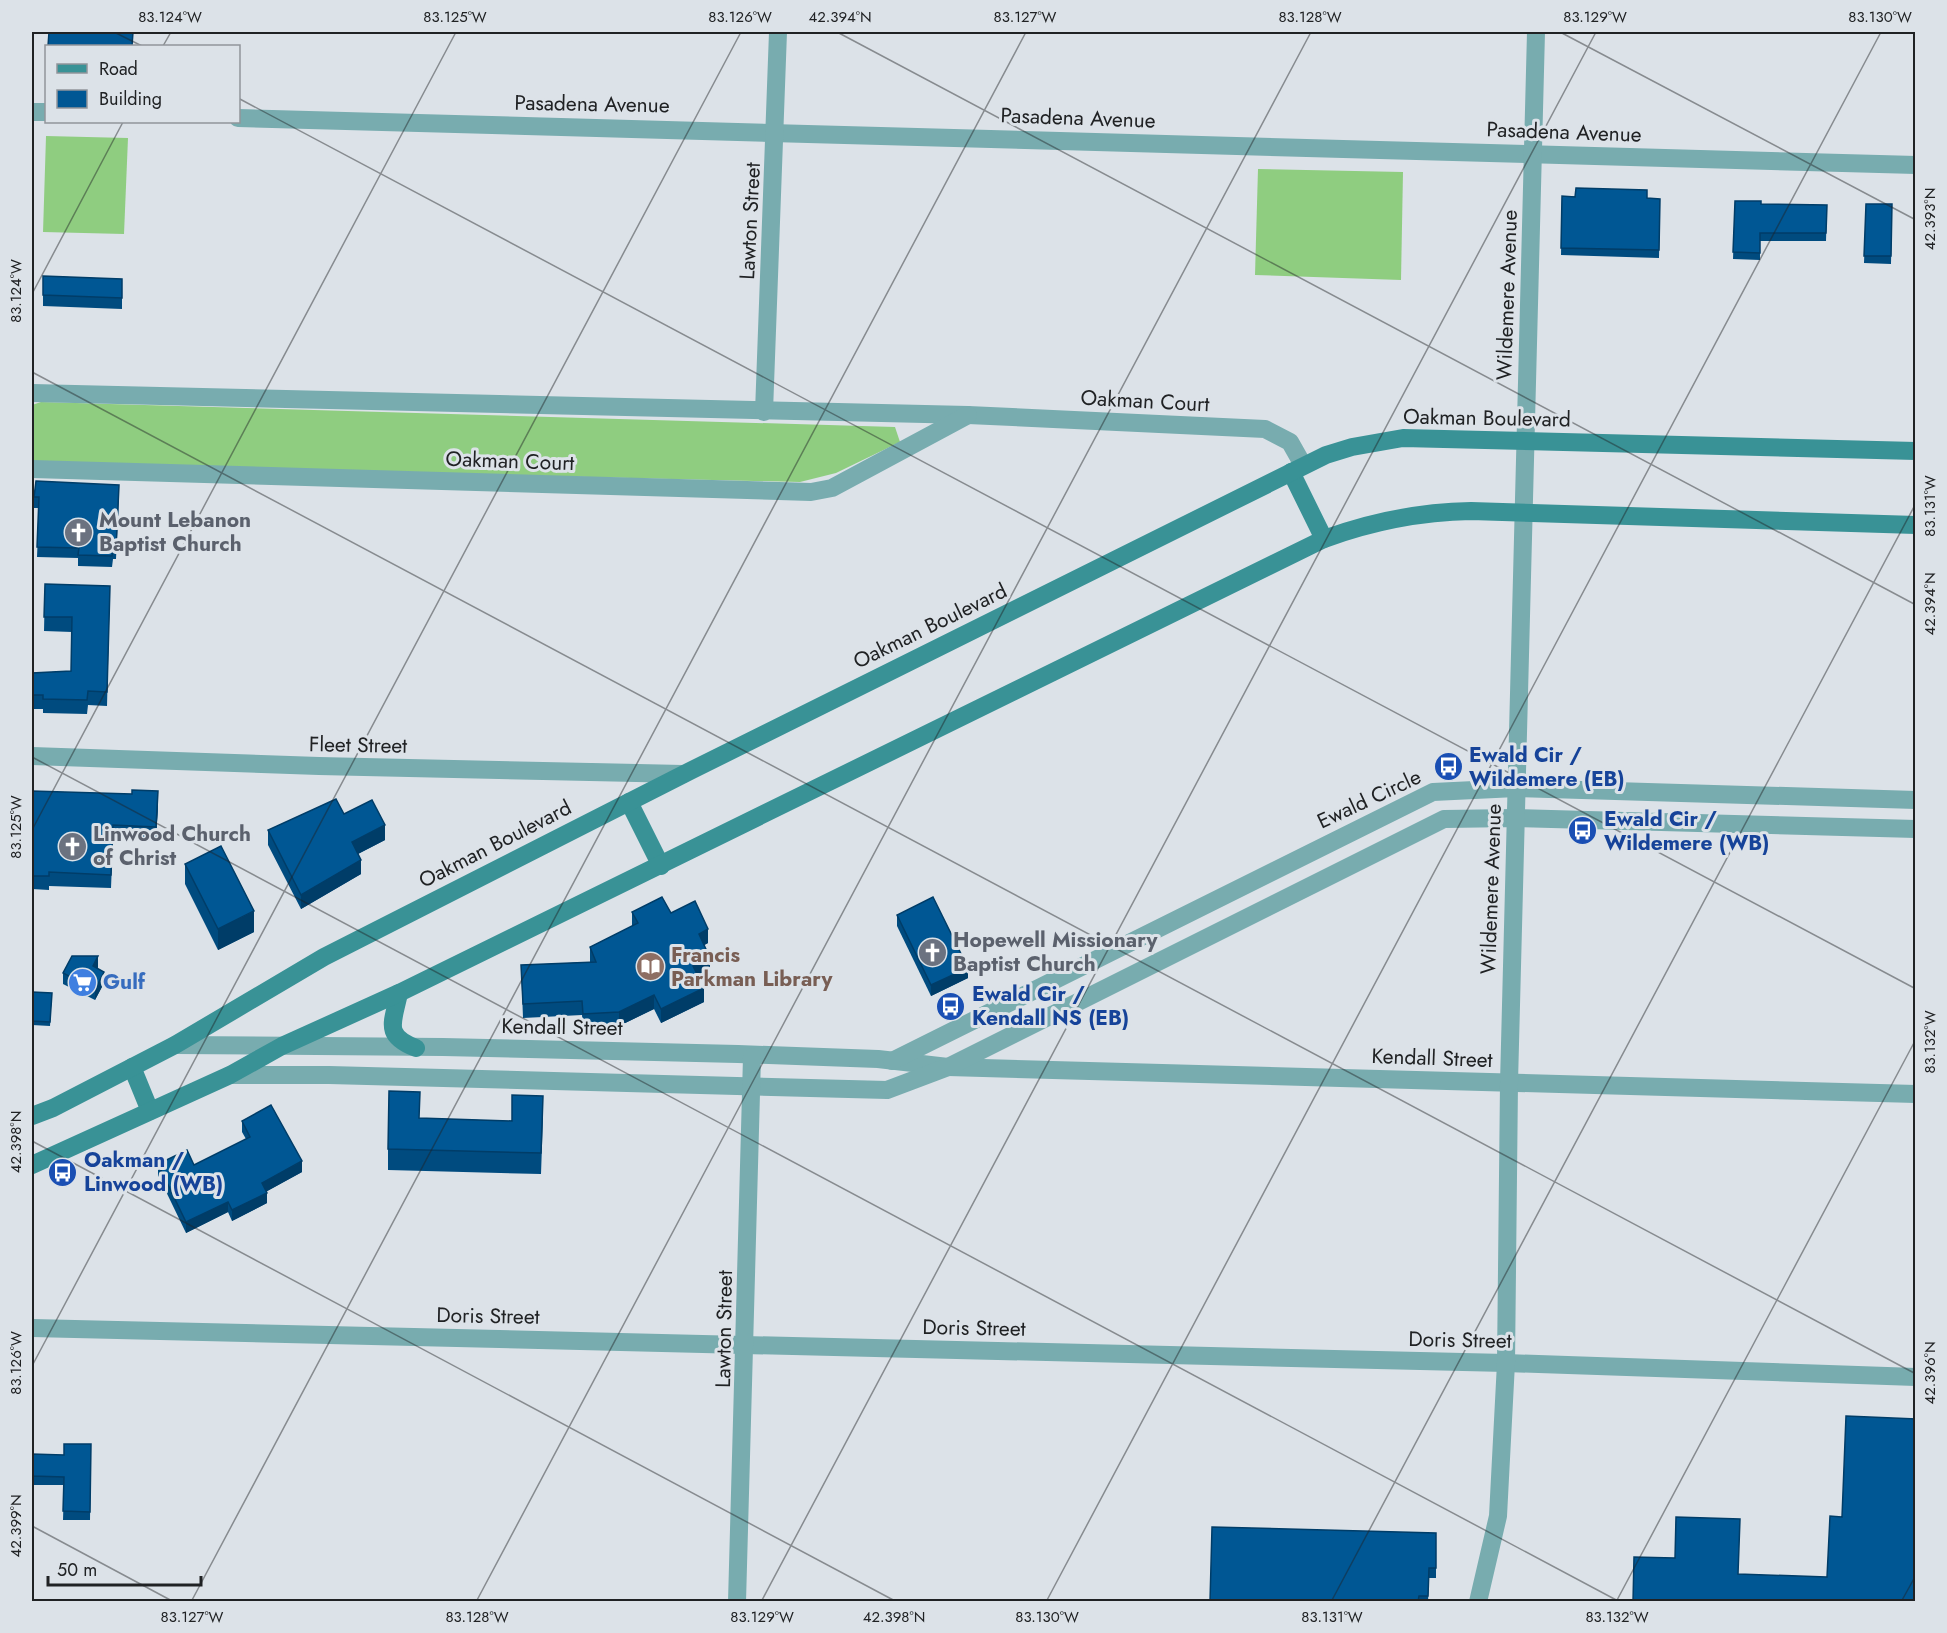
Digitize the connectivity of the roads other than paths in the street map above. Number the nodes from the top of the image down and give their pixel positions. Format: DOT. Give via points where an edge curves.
graph roads {
  1 [pos="778,32"];
  2 [pos="1536,32"];
  3 [pos="240,118"];
  4 [pos="777,131"];
  5 [pos="1533,154"];
  6 [pos="1916,165"];
  7 [pos="32,393"];
  8 [pos="764,412"];
  9 [pos="968,415"];
  10 [pos="1525,440"];
  11 [pos="1916,451"];
  12 [pos="32,469"];
  13 [pos="1297,469"];
  14 [pos="1523,514"];
  15 [pos="1916,525"];
  16 [pos="1324,539"];
  17 [pos="32,756"];
  18 [pos="683,774"];
  19 [pos="1516,788"];
  20 [pos="1916,800"];
  21 [pos="629,802"];
  22 [pos="1515,818"];
  23 [pos="1916,829"];
  24 [pos="661,866"];
  25 [pos="399,993"];
  26 [pos="175,1045"];
  27 [pos="282,1046"];
  28 [pos="416,1048"];
  29 [pos="752,1057"];
  30 [pos="892,1061"];
  31 [pos="948,1066"];
  32 [pos="132,1067"];
  33 [pos="230,1075"];
  34 [pos="1509,1083"];
  35 [pos="751,1086"];
  36 [pos="1916,1094"];
  37 [pos="150,1111"];
  38 [pos="32,1116"];
  39 [pos="32,1165"];
  40 [pos="32,1328"];
  41 [pos="746,1345"];
  42 [pos="1506,1363"];
  43 [pos="1916,1377"];
  44 [pos="737,1602"];
  45 [pos="1478,1602"];
  1 -- 4 [label="street, Lawton Street"];
  2 -- 5 [label="street, Wildemere Avenue"];
  3 -- 4 [label="street, Pasadena Avenue"];
  4 -- 5 [label="street, Pasadena Avenue"];
  4 -- 8 [label="street, Lawton Street"];
  5 -- 6 [label="street, Pasadena Avenue"];
  5 -- 10 [label="street, Wildemere Avenue"];
  7 -- 8 [label="street, Oakman Court"];
  8 -- 9 [label="street, Oakman Court"];
  9 -- 12 [label="street, Oakman Court" via="832,488 810,492"];
  9 -- 13 [label="street, Oakman Court" via="1265,429 1290,442"];
  10 -- 11 [label="street, Oakman Boulevard"];
  10 -- 13 [label="street, Oakman Boulevard" via="1403,438 1352,447"];
  10 -- 14 [label="street, Wildemere Avenue"];
  13 -- 16 [label="street"];
  13 -- 18 [label="street, Oakman Boulevard"];
  14 -- 15 [label="street"];
  14 -- 16 [label="street" via="1428,512 1365,524"];
  14 -- 19 [label="street, Wildemere Avenue"];
  16 -- 24 [label="street"];
  17 -- 18 [label="street, Fleet Street"];
  18 -- 21 [label="street, Oakman Boulevard"];
  19 -- 20 [label="street, Ewald Circle"];
  19 -- 22 [label="street, Wildemere Avenue"];
  19 -- 30 [label="street, Ewald Circle" via="1448,789 1417,798"];
  21 -- 24 [label="street"];
  21 -- 26 [label="street, Oakman Boulevard" via="324,957"];
  22 -- 23 [label="street"];
  22 -- 31 [label="street" via="1459,817 1427,825"];
  22 -- 34 [label="street, Wildemere Avenue"];
  24 -- 25 [label="street"];
  25 -- 27 [label="street"];
  25 -- 28 [label="street" via="394,1034 399,1041"];
  26 -- 27 [label="street, Kendall Street"];
  26 -- 32 [label="street, Oakman Boulevard"];
  27 -- 28 [label="street, Kendall Street"];
  27 -- 33 [label="street"];
  28 -- 29 [label="street, Kendall Street"];
  29 -- 30 [label="street, Kendall Street"];
  29 -- 35 [label="street, Lawton Street"];
  30 -- 31 [label="street, Kendall Street"];
  31 -- 34 [label="street, Kendall Street"];
  31 -- 35 [label="street, Kendall Street" via="887,1090"];
  32 -- 37 [label="street"];
  32 -- 38 [label="street, Oakman Boulevard"];
  33 -- 35 [label="street, Kendall Street"];
  33 -- 37 [label="street"];
  34 -- 36 [label="street, Kendall Street"];
  34 -- 42 [label="street, Wildemere Avenue"];
  35 -- 41 [label="street, Lawton Street"];
  37 -- 39 [label="street"];
  40 -- 41 [label="street, Doris Street"];
  41 -- 42 [label="street, Doris Street"];
  41 -- 44 [label="street, Lawton Street"];
  42 -- 43 [label="street, Doris Street"];
  42 -- 45 [label="street, Wildemere Avenue" via="1497,1516"];
}
